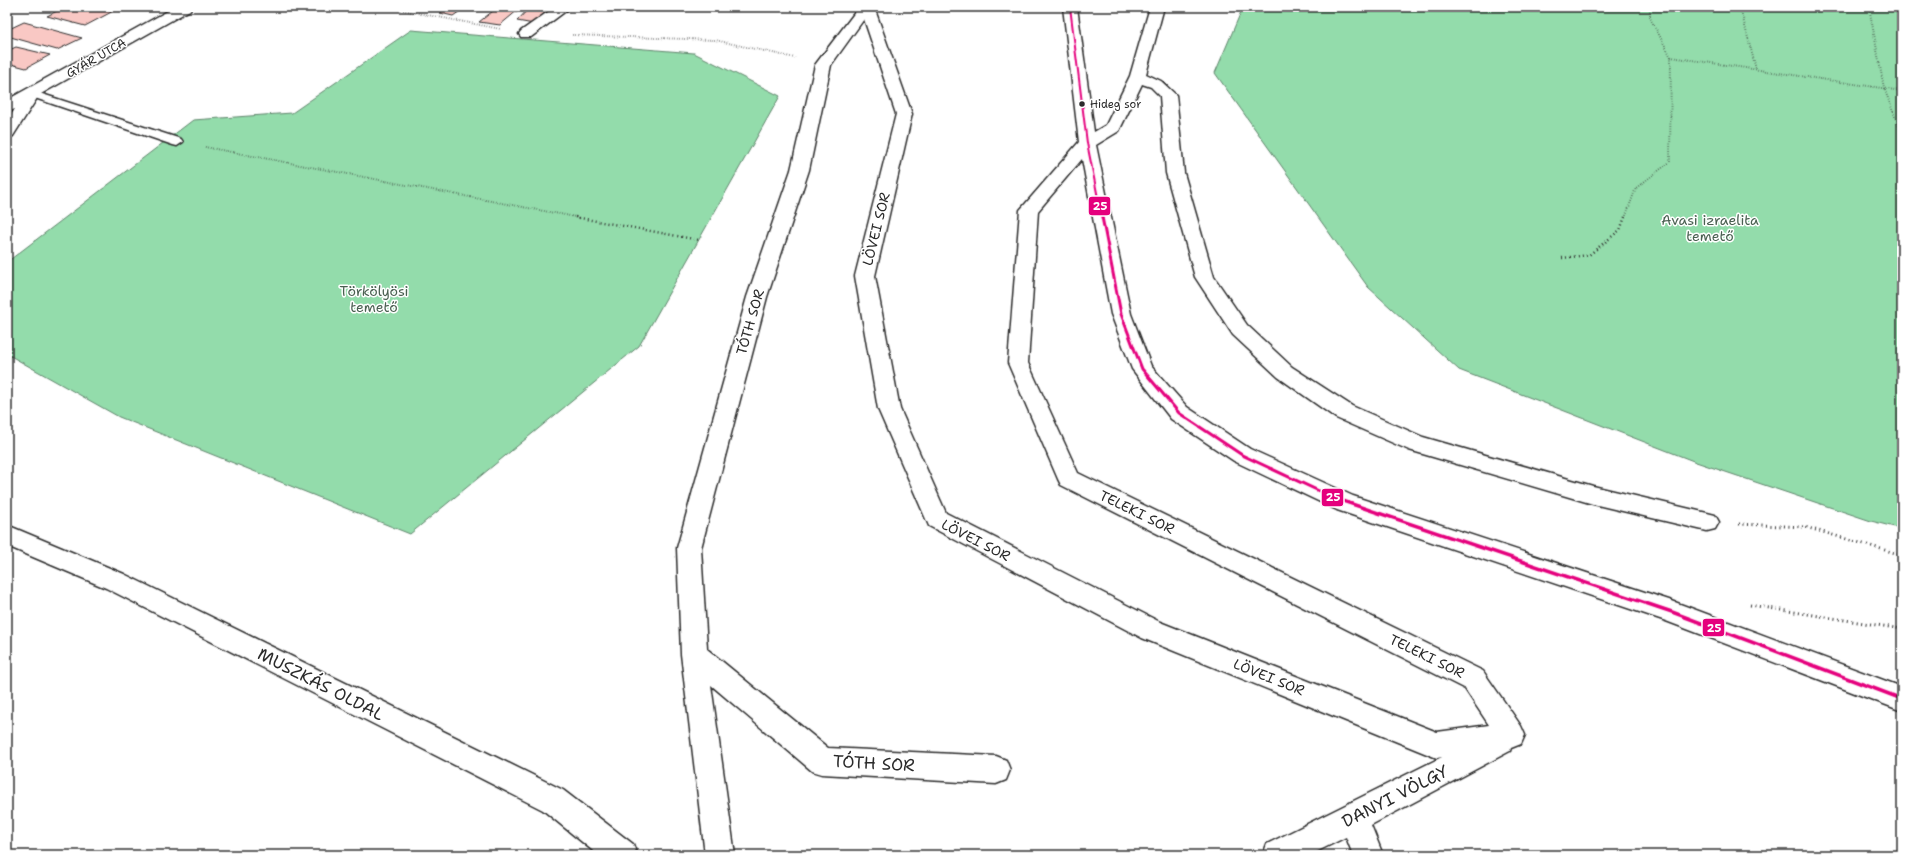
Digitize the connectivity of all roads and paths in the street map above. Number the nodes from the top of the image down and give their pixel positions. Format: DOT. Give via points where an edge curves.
graph roads {
  1 [pos="185,7"];
  2 [pos="386,7"];
  3 [pos="564,7"];
  4 [pos="866,7"];
  5 [pos="1070,7"];
  6 [pos="1157,7"];
  7 [pos="1650,7"];
  8 [pos="1740,7"];
  9 [pos="1869,7"];
  10 [pos="526,34"];
  11 [pos="1671,57"];
  12 [pos="823,65"];
  13 [pos="1756,69"];
  14 [pos="1138,76"];
  15 [pos="1884,88"];
  16 [pos="1902,91"];
  17 [pos="33,94"];
  18 [pos="7,107"];
  19 [pos="7,132"];
  20 [pos="1902,135"];
  21 [pos="177,142"];
  22 [pos="1087,143"];
  23 [pos="699,240"];
  24 [pos="1562,258"];
  25 [pos="1707,522"];
  26 [pos="7,535"];
  27 [pos="1902,555"];
  28 [pos="1748,606"];
  29 [pos="1902,629"];
  30 [pos="694,654"];
  31 [pos="1902,699"];
  32 [pos="1511,735"];
  33 [pos="996,770"];
  34 [pos="1354,818"];
  35 [pos="622,855"];
  36 [pos="720,855"];
  37 [pos="1278,855"];
  38 [pos="1368,855"];
  1 -- 17 [label="street, GYÁR UTCA"];
  2 -- 10 [label="path"];
  3 -- 10 [label="street"];
  4 -- 12 [label="street, TÓTH SOR"];
  4 -- 32 [label="street, LÖVEI SOR" via="904,114 865,276 889,409 936,519 1151,630 1437,745"];
  5 -- 22 [label="street"];
  6 -- 14 [label="street, TELEKI SOR"];
  7 -- 11 [label="path" via="1650,18"];
  8 -- 13 [label="path"];
  9 -- 15 [label="path"];
  10 -- 12 [label="path" via="715,40"];
  11 -- 13 [label="path"];
  11 -- 24 [label="path" via="1670,162 1636,188 1620,230 1589,255"];
  12 -- 30 [label="street, TÓTH SOR" via="800,170 757,297 689,548"];
  13 -- 15 [label="path"];
  14 -- 22 [label="street, TELEKI SOR" via="1113,128"];
  14 -- 25 [label="street" via="1156,84 1168,94 1175,173 1205,277 1240,330 1285,372 1344,412 1417,444 1593,495"];
  15 -- 16 [label="path"];
  15 -- 20 [label="path"];
  17 -- 18 [label="street, GYÁR UTCA"];
  17 -- 19 [label="street"];
  17 -- 21 [label="lane"];
  21 -- 23 [label="path"];
  22 -- 31 [label="street" via="1121,314 1142,369 1180,413 1242,455 1345,503 1672,612"];
  22 -- 32 [label="street, TELEKI SOR" via="1029,210 1018,363 1069,479 1474,680"];
  25 -- 27 [label="path" via="1805,527"];
  26 -- 35 [label="street, MUSZKÁS OLDAL" via="115,581 552,800"];
  28 -- 29 [label="path" via="1756,605"];
  30 -- 33 [label="street, TÓTH SOR" via="822,761"];
  30 -- 36 [label="street, TÓTH SOR"];
  32 -- 34 [label="street, DANYI VÖLGY"];
  34 -- 37 [label="street, DANYI VÖLGY"];
  34 -- 38 [label="street"];
}
